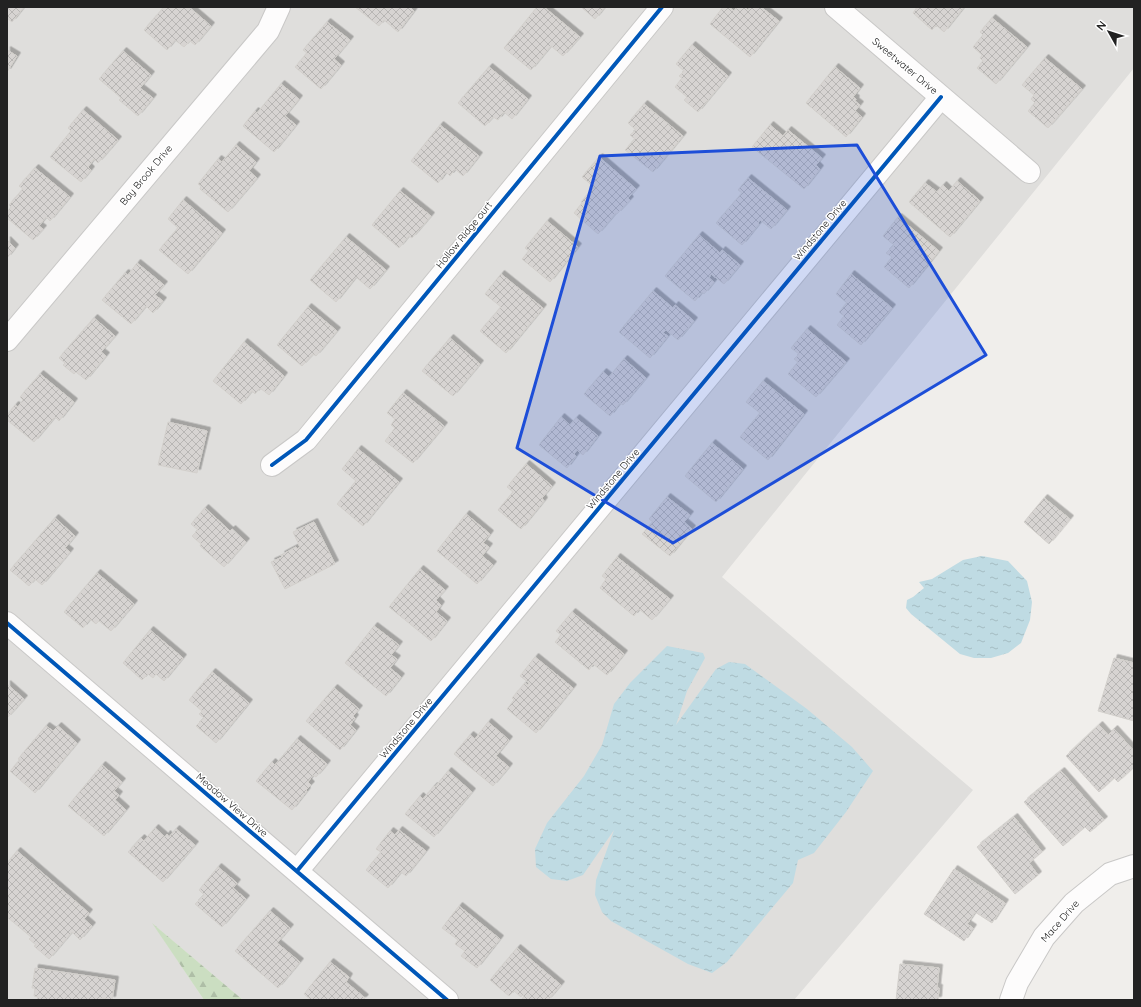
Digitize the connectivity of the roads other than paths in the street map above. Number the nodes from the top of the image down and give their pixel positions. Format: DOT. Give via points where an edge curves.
graph roads {
  1 [pos="279,7"];
  2 [pos="662,7"];
  3 [pos="836,7"];
  4 [pos="941,97"];
  5 [pos="1029,172"];
  6 [pos="7,340"];
  7 [pos="272,465"];
  8 [pos="7,623"];
  9 [pos="1134,866"];
  10 [pos="297,871"];
  11 [pos="447,1000"];
  12 [pos="1011,1000"];
  1 -- 6 [label="street, Bay Brook Drive" via="268,31"];
  2 -- 7 [label="street, Hollow Ridge ourt" via="306,440"];
  3 -- 4 [label="street, Sweetwater Drive"];
  4 -- 5 [label="street, Sweetwater Drive"];
  4 -- 10 [label="street, Windstone Drive"];
  8 -- 10 [label="street, Meadow View Drive"];
  9 -- 12 [label="street, Mace Drive" via="1110,874 1074,903 1044,937 1017,983"];
  10 -- 11 [label="street, Meadow View Drive"];
}
